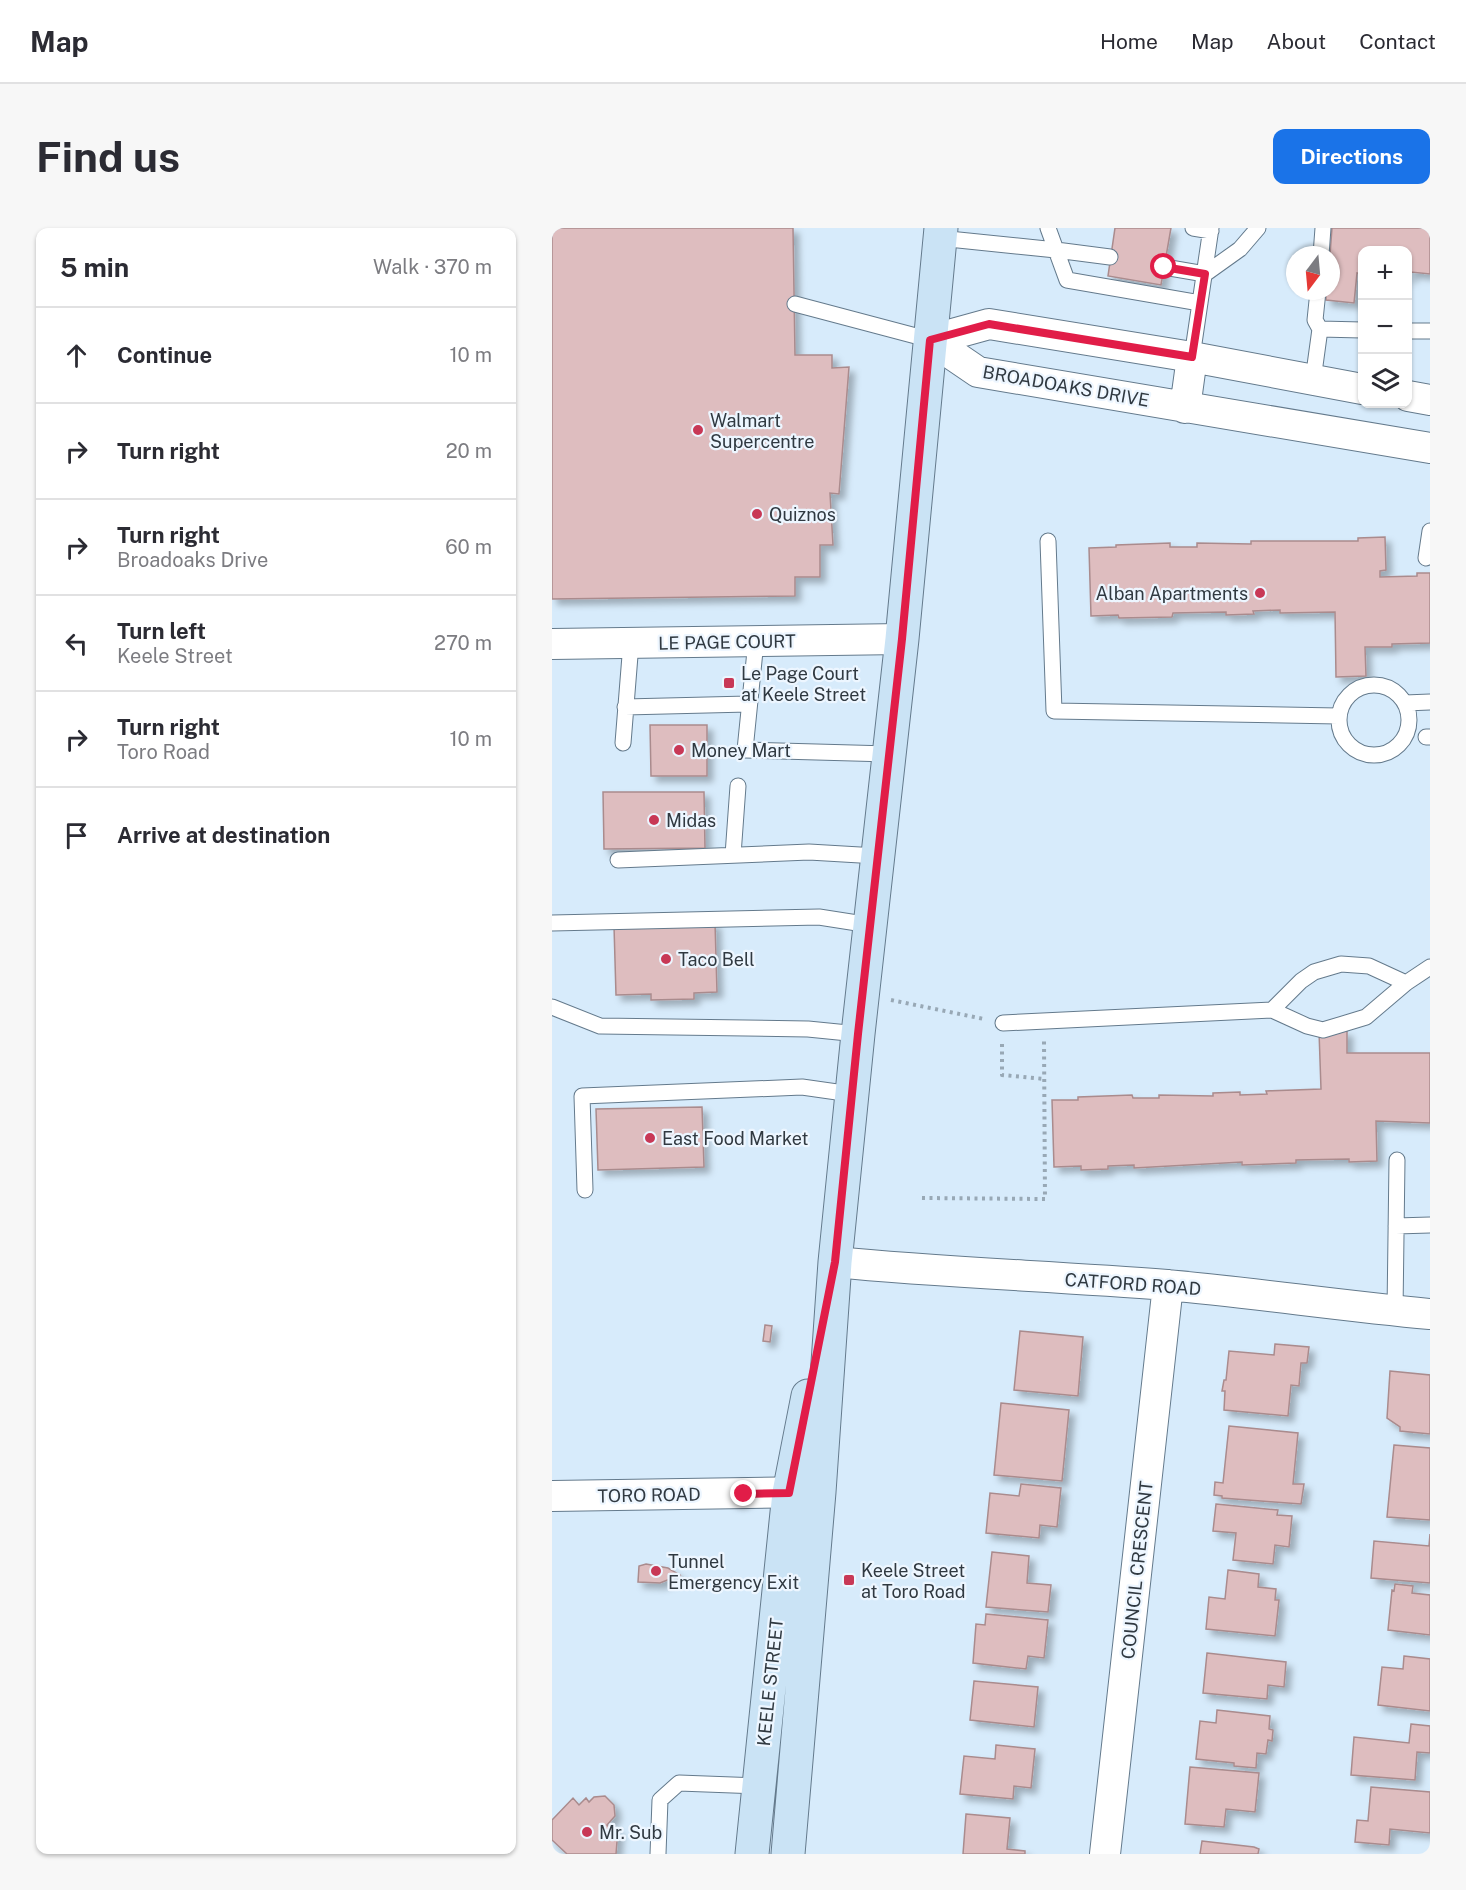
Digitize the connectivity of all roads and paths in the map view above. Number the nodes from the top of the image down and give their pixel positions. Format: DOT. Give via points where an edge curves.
graph roads {
  1 [pos="1048,228"];
  2 [pos="1193,228"];
  3 [pos="1258,228"];
  4 [pos="1323,228"];
  5 [pos="1211,230"];
  6 [pos="940,233"];
  7 [pos="1322,246"];
  8 [pos="1056,250"];
  9 [pos="1110,257"];
  10 [pos="1164,267"];
  11 [pos="1205,274"];
  12 [pos="1317,300"];
  13 [pos="1200,303"];
  14 [pos="795,304"];
  15 [pos="1320,329"];
  16 [pos="1358,330"];
  17 [pos="1412,331"];
  18 [pos="1430,332"];
  19 [pos="930,340"];
  20 [pos="1192,357"];
  21 [pos="1313,380"];
  22 [pos="1358,387"];
  23 [pos="1412,397"];
  24 [pos="1430,400"];
  25 [pos="1185,408"];
  26 [pos="1306,426"];
  27 [pos="1430,448"];
  28 [pos="1430,531"];
  29 [pos="1048,541"];
  30 [pos="1426,558"];
  31 [pos="902,639"];
  32 [pos="756,641"];
  33 [pos="632,643"];
  34 [pos="552,644"];
  35 [pos="1430,702"];
  36 [pos="1405,703"];
  37 [pos="748,704"];
  38 [pos="625,707"];
  39 [pos="1338,716"];
  40 [pos="623,744"];
  41 [pos="889,754"];
  42 [pos="738,786"];
  43 [pos="733,855"];
  44 [pos="878,856"];
  45 [pos="618,860"];
  46 [pos="552,923"];
  47 [pos="870,925"];
  48 [pos="1430,968"];
  49 [pos="1406,983"];
  50 [pos="862,994"];
  51 [pos="552,1007"];
  52 [pos="1272,1010"];
  53 [pos="1043,1021"];
  54 [pos="1003,1023"];
  55 [pos="858,1034"];
  56 [pos="1045,1079"];
  57 [pos="851,1094"];
  58 [pos="1397,1160"];
  59 [pos="585,1190"];
  60 [pos="922,1198"];
  61 [pos="1430,1225"];
  62 [pos="1396,1226"];
  63 [pos="835,1262"];
  64 [pos="1168,1285"];
  65 [pos="1395,1311"];
  66 [pos="1430,1314"];
  67 [pos="804,1492"];
  68 [pos="552,1496"];
  69 [pos="759,1786"];
  70 [pos="658,1854"];
  71 [pos="752,1854"];
  72 [pos="788,1854"];
  73 [pos="1105,1854"];
  1 -- 8 [label="lane"];
  2 -- 5 [label="lane"];
  3 -- 11 [label="lane" via="1240,249"];
  4 -- 7 [label="lane"];
  5 -- 11 [label="lane"];
  6 -- 8 [label="lane"];
  6 -- 19 [label="main road, KEELE STREET"];
  8 -- 9 [label="lane"];
  8 -- 13 [label="lane" via="1067,280"];
  10 -- 11 [label="lane"];
  11 -- 13 [label="lane"];
  12 -- 15 [label="lane" via="1315,320"];
  13 -- 20 [label="lane"];
  14 -- 19 [label="lane"];
  15 -- 16 [label="lane"];
  15 -- 21 [label="lane"];
  17 -- 18 [label="lane"];
  19 -- 20 [label="street" via="989,324"];
  19 -- 25 [label="street, BROADOAKS DRIVE" via="978,372"];
  19 -- 31 [label="main road, KEELE STREET"];
  20 -- 21 [label="street"];
  20 -- 25 [label="street"];
  21 -- 22 [label="street"];
  21 -- 26 [label="street"];
  23 -- 24 [label="street"];
  25 -- 26 [label="street, BROADOAKS DRIVE"];
  26 -- 27 [label="street, BROADOAKS DRIVE"];
  28 -- 30 [label="lane"];
  29 -- 39 [label="lane" via="1054,711"];
  31 -- 32 [label="street, LE PAGE COURT"];
  31 -- 41 [label="main road, KEELE STREET"];
  32 -- 33 [label="street, LE PAGE COURT"];
  32 -- 37 [label="lane"];
  33 -- 34 [label="street, LE PAGE COURT"];
  33 -- 38 [label="lane"];
  35 -- 36 [label="lane"];
  36 -- 39 [label="lane" via="1389,687 1366,685 1347,696"];
  36 -- 39 [label="lane" via="1409,722 1403,739 1389,752 1371,755 1353,749 1341,735"];
  37 -- 38 [label="lane"];
  37 -- 41 [label="lane" via="745,750"];
  38 -- 40 [label="lane"];
  41 -- 44 [label="main road, KEELE STREET"];
  42 -- 43 [label="lane"];
  43 -- 44 [label="lane" via="809,852"];
  43 -- 45 [label="lane"];
  44 -- 47 [label="main road, KEELE STREET"];
  46 -- 47 [label="lane" via="819,917"];
  47 -- 50 [label="main road, KEELE STREET"];
  48 -- 49 [label="lane"];
  49 -- 52 [label="lane" via="1366,1017 1323,1030"];
  49 -- 52 [label="lane" via="1369,966 1341,964 1314,972"];
  50 -- 54 [label="path"];
  50 -- 55 [label="main road, KEELE STREET"];
  51 -- 55 [label="lane" via="600,1026 808,1029"];
  52 -- 53 [label="lane"];
  53 -- 54 [label="lane"];
  53 -- 56 [label="path"];
  54 -- 56 [label="path" via="1002,1076"];
  55 -- 57 [label="main road, KEELE STREET"];
  56 -- 60 [label="path" via="1045,1199"];
  57 -- 59 [label="lane" via="802,1088 582,1096"];
  57 -- 63 [label="main road, KEELE STREET"];
  58 -- 62 [label="lane"];
  61 -- 62 [label="lane"];
  62 -- 65 [label="lane"];
  63 -- 64 [label="street, CATFORD ROAD"];
  63 -- 67 [label="main road, KEELE STREET"];
  64 -- 65 [label="street, CATFORD ROAD"];
  64 -- 73 [label="street, COUNCIL CRESCENT"];
  65 -- 66 [label="street, CATFORD ROAD"];
  67 -- 68 [label="street, TORO ROAD"];
  67 -- 69 [label="main road, KEELE STREET"];
  67 -- 72 [label="main road, KEELE STREET"];
  69 -- 70 [label="lane" via="679,1784 660,1800"];
  69 -- 71 [label="main road, KEELE STREET"];
}
